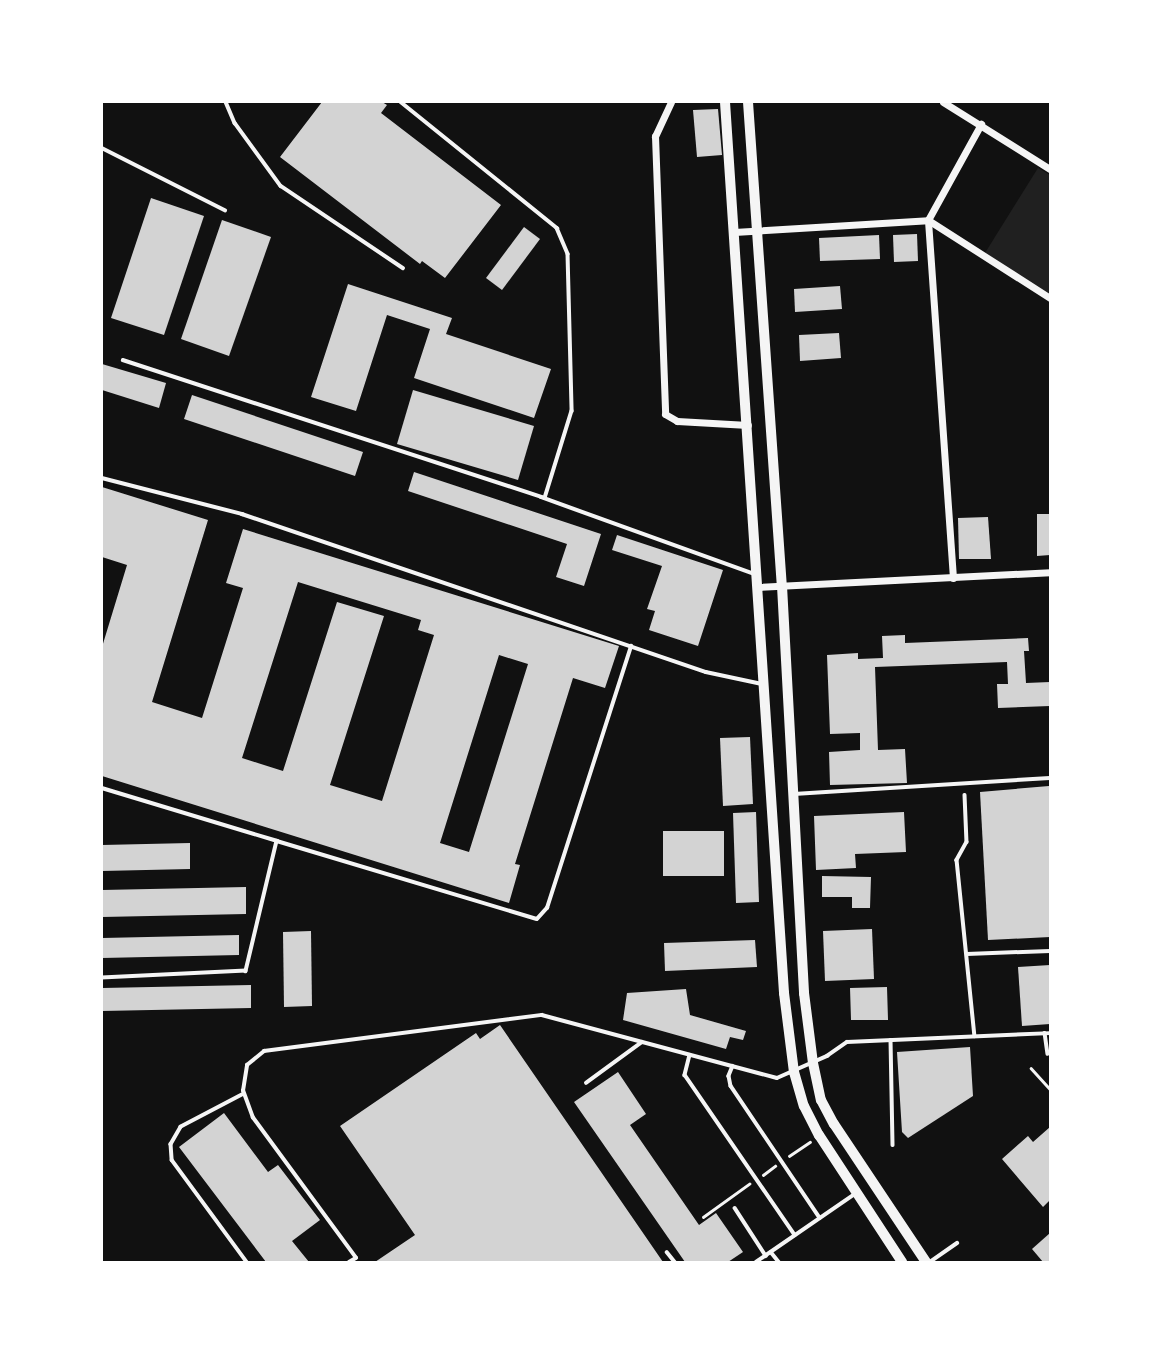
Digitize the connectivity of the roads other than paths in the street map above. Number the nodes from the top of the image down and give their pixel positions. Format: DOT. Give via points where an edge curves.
graph roads {
  1 [pos="226,102"];
  2 [pos="401,102"];
  3 [pos="671,102"];
  4 [pos="725,102"];
  5 [pos="748,102"];
  6 [pos="943,102"];
  7 [pos="981,124"];
  8 [pos="102,148"];
  9 [pos="1051,169"];
  10 [pos="225,210"];
  11 [pos="928,220"];
  12 [pos="757,231"];
  13 [pos="734,232"];
  14 [pos="403,268"];
  15 [pos="1051,298"];
  16 [pos="123,360"];
  17 [pos="748,425"];
  18 [pos="102,478"];
  19 [pos="545,499"];
  20 [pos="1051,572"];
  21 [pos="757,574"];
  22 [pos="953,578"];
  23 [pos="782,586"];
  24 [pos="757,587"];
  25 [pos="631,646"];
  26 [pos="764,684"];
  27 [pos="1051,778"];
  28 [pos="102,788"];
  29 [pos="792,794"];
  30 [pos="965,795"];
  31 [pos="277,841"];
  32 [pos="1051,951"];
  33 [pos="967,954"];
  34 [pos="102,978"];
  35 [pos="1048,1033"];
  36 [pos="975,1036"];
  37 [pos="891,1040"];
  38 [pos="642,1042"];
  39 [pos="1048,1054"];
  40 [pos="690,1055"];
  41 [pos="813,1063"];
  42 [pos="733,1066"];
  43 [pos="794,1072"];
  44 [pos="586,1083"];
  45 [pos="244,1094"];
  46 [pos="893,1145"];
  47 [pos="857,1193"];
  48 [pos="735,1208"];
  49 [pos="820,1218"];
  50 [pos="795,1235"];
  51 [pos="957,1243"];
  52 [pos="667,1252"];
  53 [pos="771,1252"];
  54 [pos="766,1255"];
  55 [pos="924,1261"];
  56 [pos="247,1262"];
  57 [pos="349,1262"];
  58 [pos="674,1262"];
  59 [pos="756,1262"];
  60 [pos="779,1262"];
  61 [pos="902,1262"];
  1 -- 14 [label="lane" via="281,186"];
  2 -- 19 [label="lane" via="557,228 568,254 572,411"];
  3 -- 17 [label="street" via="655,136 665,414 677,421"];
  4 -- 13 [label="main road"];
  5 -- 12 [label="main road"];
  6 -- 7 [label="street"];
  7 -- 9 [label="street"];
  7 -- 11 [label="street"];
  8 -- 10 [label="lane"];
  11 -- 12 [label="street"];
  11 -- 15 [label="street"];
  11 -- 22 [label="street"];
  12 -- 13 [label="street"];
  12 -- 23 [label="main road"];
  13 -- 17 [label="main road"];
  16 -- 19 [label="lane"];
  17 -- 21 [label="main road"];
  18 -- 25 [label="lane" via="242,514"];
  19 -- 21 [label="lane"];
  20 -- 22 [label="street"];
  21 -- 24 [label="main road"];
  22 -- 23 [label="street"];
  23 -- 24 [label="street"];
  23 -- 29 [label="main road"];
  24 -- 26 [label="main road"];
  25 -- 26 [label="lane" via="728,678"];
  25 -- 31 [label="lane" via="547,908 537,919"];
  26 -- 43 [label="main road" via="784,993"];
  27 -- 29 [label="lane"];
  28 -- 31 [label="lane"];
  29 -- 41 [label="main road" via="804,993"];
  30 -- 33 [label="lane" via="967,842 957,860"];
  31 -- 34 [label="lane" via="246,971"];
  32 -- 33 [label="lane"];
  33 -- 36 [label="lane"];
  35 -- 36 [label="lane"];
  35 -- 39 [label="lane"];
  36 -- 37 [label="lane"];
  37 -- 41 [label="lane" via="847,1042"];
  37 -- 46 [label="lane"];
  38 -- 40 [label="lane"];
  38 -- 44 [label="lane"];
  38 -- 45 [label="lane" via="542,1015 264,1051 247,1065"];
  40 -- 42 [label="lane"];
  40 -- 50 [label="lane" via="685,1075"];
  41 -- 43 [label="lane"];
  41 -- 55 [label="main road" via="821,1100 834,1124"];
  42 -- 43 [label="lane" via="777,1078"];
  42 -- 49 [label="lane" via="731,1086"];
  43 -- 47 [label="main road" via="804,1106"];
  45 -- 56 [label="lane" via="181,1127 171,1143 172,1160"];
  45 -- 57 [label="lane" via="253,1118 356,1258"];
  47 -- 49 [label="lane"];
  47 -- 61 [label="main road"];
  48 -- 54 [label="lane"];
  49 -- 50 [label="lane"];
  50 -- 53 [label="lane"];
  51 -- 55 [label="lane"];
  52 -- 58 [label="lane"];
  53 -- 54 [label="lane"];
  53 -- 60 [label="lane"];
  54 -- 59 [label="lane"];
}
